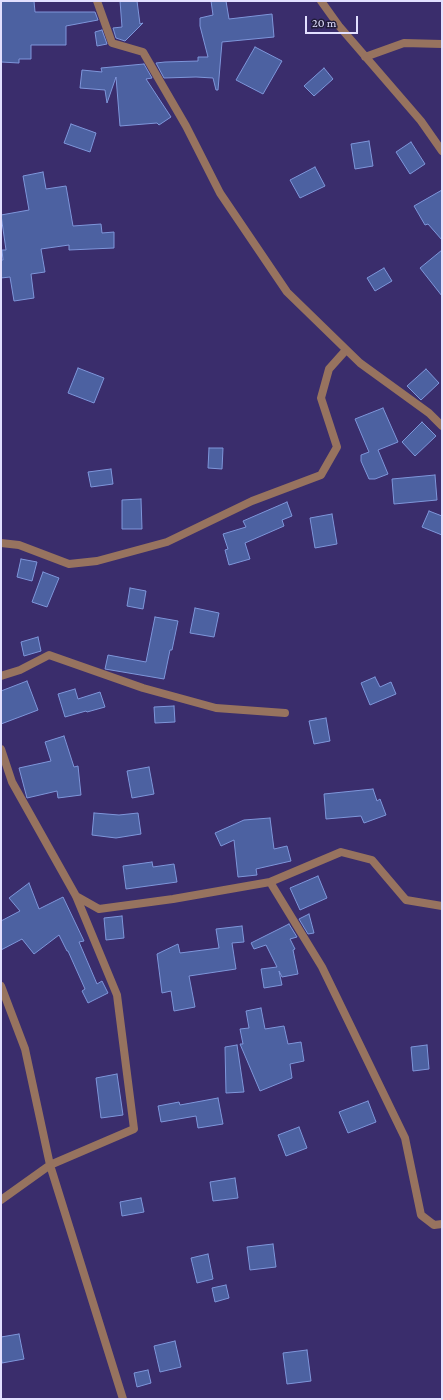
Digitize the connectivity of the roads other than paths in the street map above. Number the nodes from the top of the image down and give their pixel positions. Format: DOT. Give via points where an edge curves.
graph roads {
  1 [pos="97,1"];
  2 [pos="321,1"];
  3 [pos="442,44"];
  4 [pos="365,57"];
  5 [pos="442,151"];
  6 [pos="346,350"];
  7 [pos="442,426"];
  8 [pos="1,543"];
  9 [pos="1,676"];
  10 [pos="285,713"];
  11 [pos="1,749"];
  12 [pos="270,882"];
  13 [pos="76,896"];
  14 [pos="442,906"];
  15 [pos="1,986"];
  16 [pos="50,1165"];
  17 [pos="1,1200"];
  18 [pos="442,1224"];
  19 [pos="123,1399"];
  1 -- 6 [label="street" via="112,42 143,52 186,126 220,193 287,292"];
  2 -- 4 [label="street"];
  3 -- 4 [label="street" via="404,44"];
  4 -- 5 [label="street"];
  6 -- 7 [label="street" via="429,413"];
  6 -- 8 [label="street" via="329,369 321,398 337,448 321,475 252,501 167,542 97,562 69,564 19,545"];
  9 -- 10 [label="street" via="20,670 49,655 142,688 216,708"];
  11 -- 13 [label="street" via="12,782"];
  12 -- 13 [label="street" via="99,909"];
  12 -- 14 [label="street" via="341,852 372,860 406,900"];
  12 -- 18 [label="street" via="322,967 405,1138 421,1215 434,1225"];
  13 -- 16 [label="street" via="117,995 134,1129"];
  15 -- 16 [label="street" via="25,1049"];
  16 -- 17 [label="street"];
  16 -- 19 [label="street"];
}
